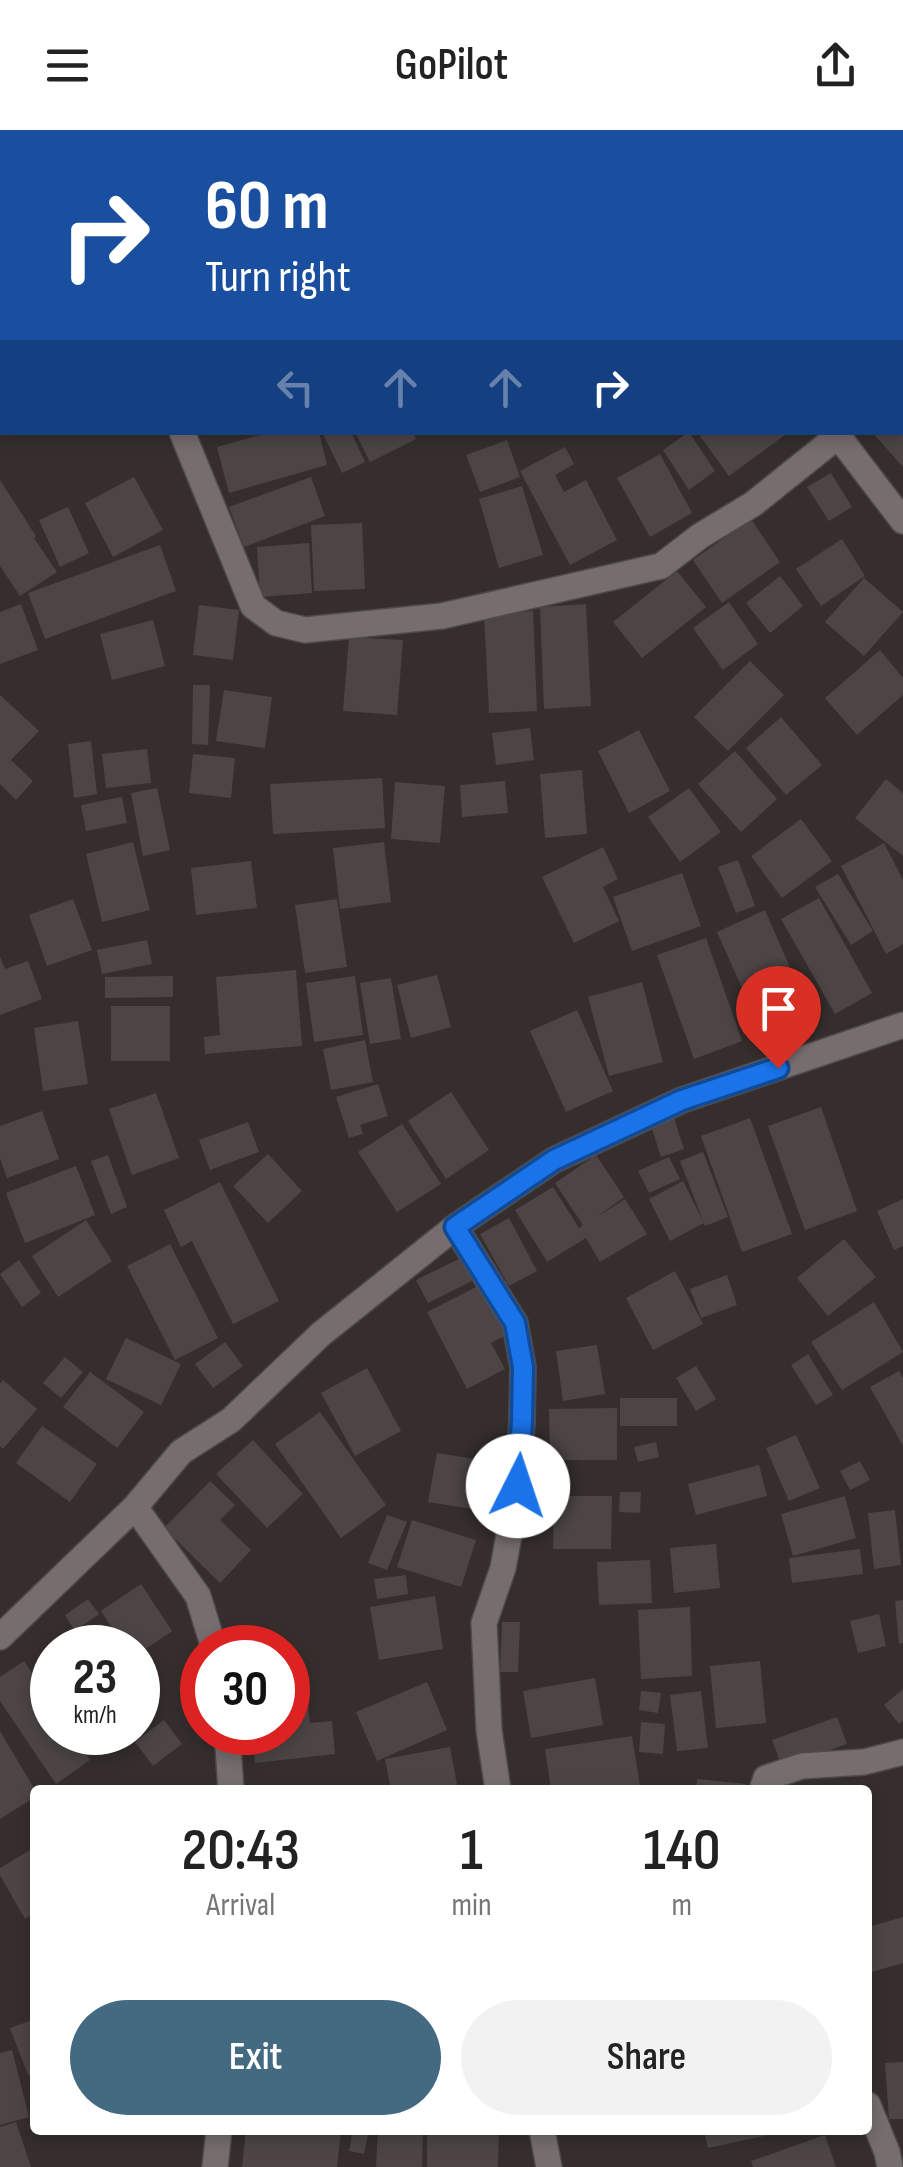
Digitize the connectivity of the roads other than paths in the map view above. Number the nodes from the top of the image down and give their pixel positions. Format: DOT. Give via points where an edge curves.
graph roads {
  1 [pos="183,435"];
  2 [pos="835,435"];
  3 [pos="837,435"];
  4 [pos="903,522"];
  5 [pos="903,1025"];
  6 [pos="455,1227"];
  7 [pos="135,1507"];
  8 [pos="207,1625"];
  9 [pos="0,1638"];
  10 [pos="903,1752"];
  11 [pos="229,1755"];
  12 [pos="230,1785"];
  13 [pos="497,1785"];
  14 [pos="764,1785"];
  15 [pos="872,2115"];
  16 [pos="218,2135"];
  17 [pos="543,2135"];
  18 [pos="215,2167"];
  19 [pos="549,2167"];
  20 [pos="890,2167"];
  1 -- 2 [label="street" via="254,606 276,623 305,630 442,616 661,566 753,504"];
  3 -- 4 [label="street"];
  5 -- 6 [label="street" via="682,1100 554,1160"];
  6 -- 7 [label="street" via="321,1334 231,1420 181,1452"];
  6 -- 13 [label="street" via="515,1323 523,1367 518,1486 504,1568 484,1624"];
  7 -- 8 [label="street" via="198,1596"];
  7 -- 9 [label="street"];
  10 -- 14 [label="street" via="802,1766 766,1778"];
  11 -- 12 [label="street"];
  15 -- 20 [label="street"];
  16 -- 18 [label="street"];
  17 -- 19 [label="street"];
}
